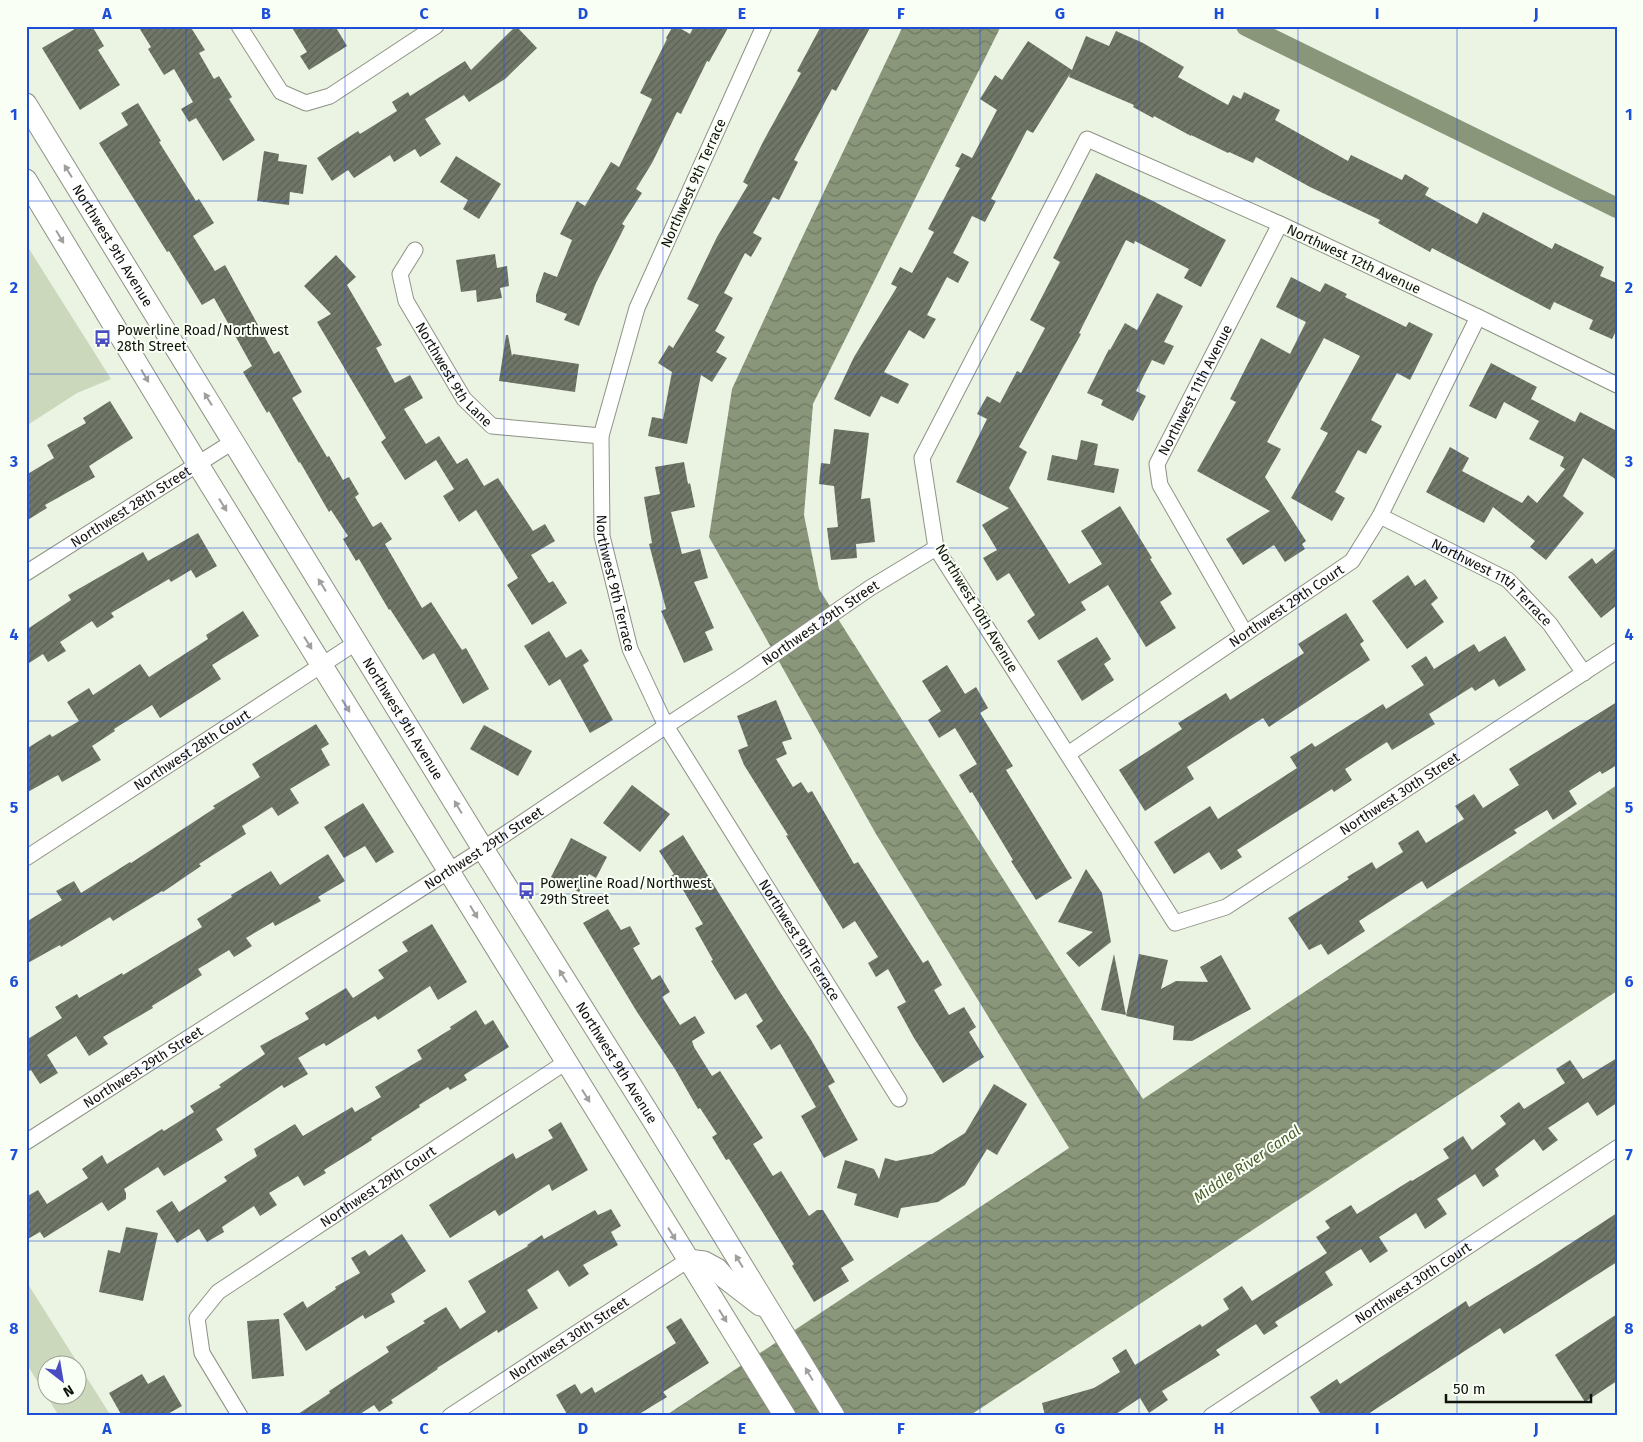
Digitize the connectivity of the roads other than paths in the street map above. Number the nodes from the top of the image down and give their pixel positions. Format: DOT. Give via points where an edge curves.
graph roads {
  1 [pos="239,26"];
  2 [pos="436,26"];
  3 [pos="764,26"];
  4 [pos="29,113"];
  5 [pos="1087,139"];
  6 [pos="26,180"];
  7 [pos="1280,224"];
  8 [pos="415,250"];
  9 [pos="1478,317"];
  10 [pos="1617,385"];
  11 [pos="600,436"];
  12 [pos="234,441"];
  13 [pos="197,464"];
  14 [pos="1380,516"];
  15 [pos="936,548"];
  16 [pos="26,573"];
  17 [pos="1245,633"];
  18 [pos="357,642"];
  19 [pos="1617,652"];
  20 [pos="321,664"];
  21 [pos="1584,673"];
  22 [pos="666,726"];
  23 [pos="1068,754"];
  24 [pos="483,849"];
  25 [pos="26,858"];
  26 [pos="449,871"];
  27 [pos="1175,923"];
  28 [pos="566,1062"];
  29 [pos="899,1099"];
  30 [pos="26,1142"];
  31 [pos="1617,1148"];
  32 [pos="688,1260"];
  33 [pos="771,1312"];
  34 [pos="240,1416"];
  35 [pos="450,1416"];
  36 [pos="785,1416"];
  37 [pos="834,1416"];
  38 [pos="1211,1416"];
  1 -- 2 [label="street" via="281,92 306,103 330,96"];
  3 -- 11 [label="street, Northwest 9th Terrace" via="637,308"];
  12 -- 4 [label="main road, Northwest 9th Avenue, one-way"];
  5 -- 7 [label="street, Northwest 12th Avenue"];
  5 -- 15 [label="street, Northwest 10th Avenue" via="922,458"];
  6 -- 13 [label="main road, one-way"];
  7 -- 9 [label="street, Northwest 12th Avenue"];
  7 -- 17 [label="street, Northwest 11th Avenue" via="1157,464 1160,485"];
  8 -- 11 [label="street, Northwest 9th Lane" via="400,274 406,301 464,399 492,426"];
  9 -- 10 [label="street, Northwest 12th Avenue"];
  9 -- 14 [label="street, Northwest 29th Court"];
  11 -- 22 [label="street, Northwest 9th Terrace" via="602,536 630,649"];
  12 -- 13 [label="street, Northwest 28th Street"];
  18 -- 12 [label="main road, Northwest 9th Avenue, one-way"];
  13 -- 16 [label="street, Northwest 28th Street"];
  13 -- 20 [label="main road, one-way"];
  14 -- 17 [label="street, Northwest 29th Court" via="1352,561"];
  14 -- 21 [label="street, Northwest 11th Terrace" via="1508,580 1550,624"];
  15 -- 22 [label="street, Northwest 29th Street" via="870,588"];
  15 -- 23 [label="street, Northwest 10th Avenue"];
  17 -- 23 [label="street, Northwest 29th Court"];
  18 -- 20 [label="street, Northwest 28th Court"];
  24 -- 18 [label="main road, Northwest 9th Avenue, one-way"];
  19 -- 21 [label="street, Northwest 30th Street"];
  20 -- 25 [label="street, Northwest 28th Court"];
  20 -- 26 [label="main road, one-way"];
  21 -- 27 [label="street, Northwest 30th Street" via="1226,907"];
  22 -- 24 [label="street, Northwest 29th Street"];
  22 -- 29 [label="street, Northwest 9th Terrace"];
  23 -- 27 [label="street, Northwest 10th Avenue"];
  24 -- 26 [label="street, Northwest 29th Street"];
  33 -- 24 [label="main road, Northwest 9th Avenue, one-way"];
  26 -- 28 [label="main road, one-way"];
  26 -- 30 [label="street, Northwest 29th Street"];
  28 -- 32 [label="main road, one-way"];
  28 -- 34 [label="street, Northwest 29th Court" via="218,1292 197,1318 202,1353"];
  31 -- 38 [label="street, Northwest 30th Court"];
  32 -- 33 [label="main road" via="704,1262 717,1269"];
  32 -- 35 [label="street, Northwest 30th Street"];
  32 -- 36 [label="main road, one-way"];
  37 -- 33 [label="main road, Northwest 9th Avenue, one-way"];
}
